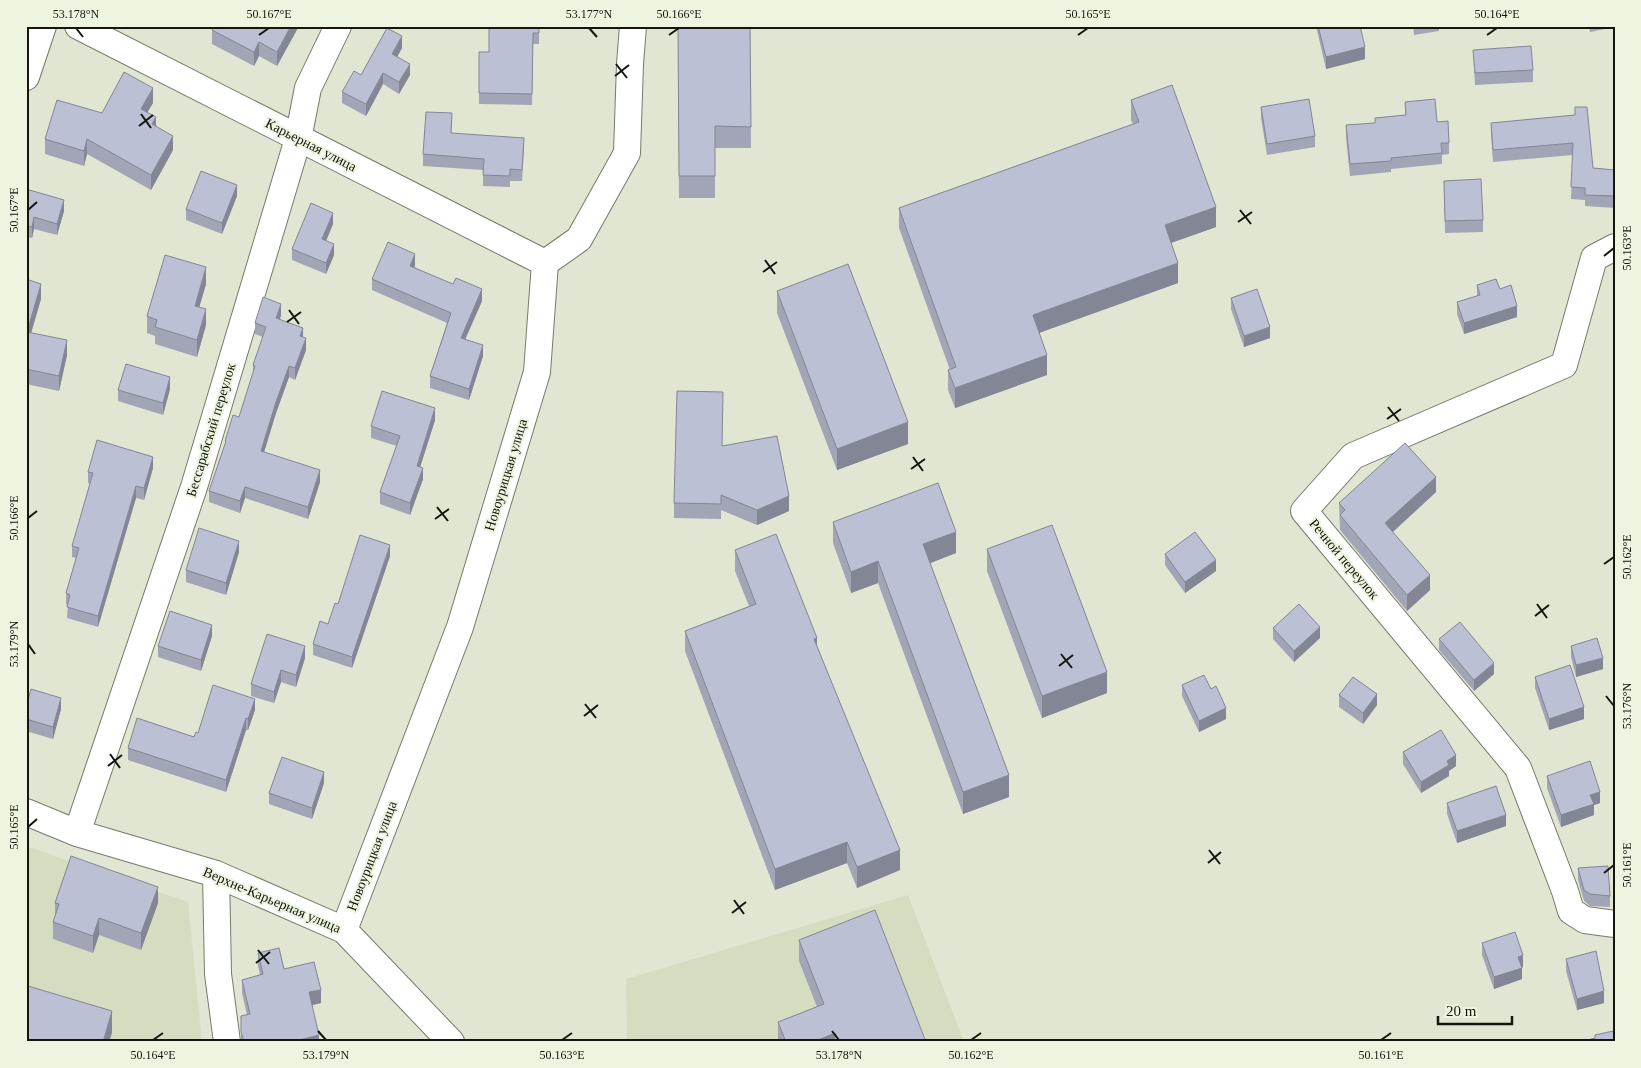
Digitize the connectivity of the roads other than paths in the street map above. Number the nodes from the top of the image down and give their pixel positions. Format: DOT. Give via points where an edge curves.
graph roads {
  1 [pos="43,26"];
  2 [pos="78,26"];
  3 [pos="338,26"];
  4 [pos="633,26"];
  5 [pos="26,77"];
  6 [pos="298,138"];
  7 [pos="1615,247"];
  8 [pos="545,263"];
  9 [pos="26,812"];
  10 [pos="77,833"];
  11 [pos="216,874"];
  12 [pos="1615,924"];
  13 [pos="344,930"];
  14 [pos="227,1042"];
  15 [pos="451,1042"];
  1 -- 5 [label="street"];
  2 -- 6 [label="street, Карьерная улица"];
  3 -- 6 [label="street, Бессарабский переулок" via="308,88"];
  4 -- 8 [label="street" via="627,153 579,239"];
  6 -- 8 [label="street, Карьерная улица"];
  6 -- 10 [label="street, Бессарабский переулок" via="194,487"];
  7 -- 12 [label="street, Речной переулок" via="1594,258 1564,365 1353,456 1304,511 1518,768 1571,911 1585,920"];
  8 -- 13 [label="street, Новоурицкая улица" via="538,372 460,627"];
  9 -- 10 [label="street, Верхне-Карьерная улица"];
  10 -- 11 [label="street, Верхне-Карьерная улица"];
  11 -- 13 [label="street, Верхне-Карьерная улица"];
  11 -- 14 [label="street" via="218,974"];
  13 -- 15 [label="street, Верхне-Карьерная улица"];
}
